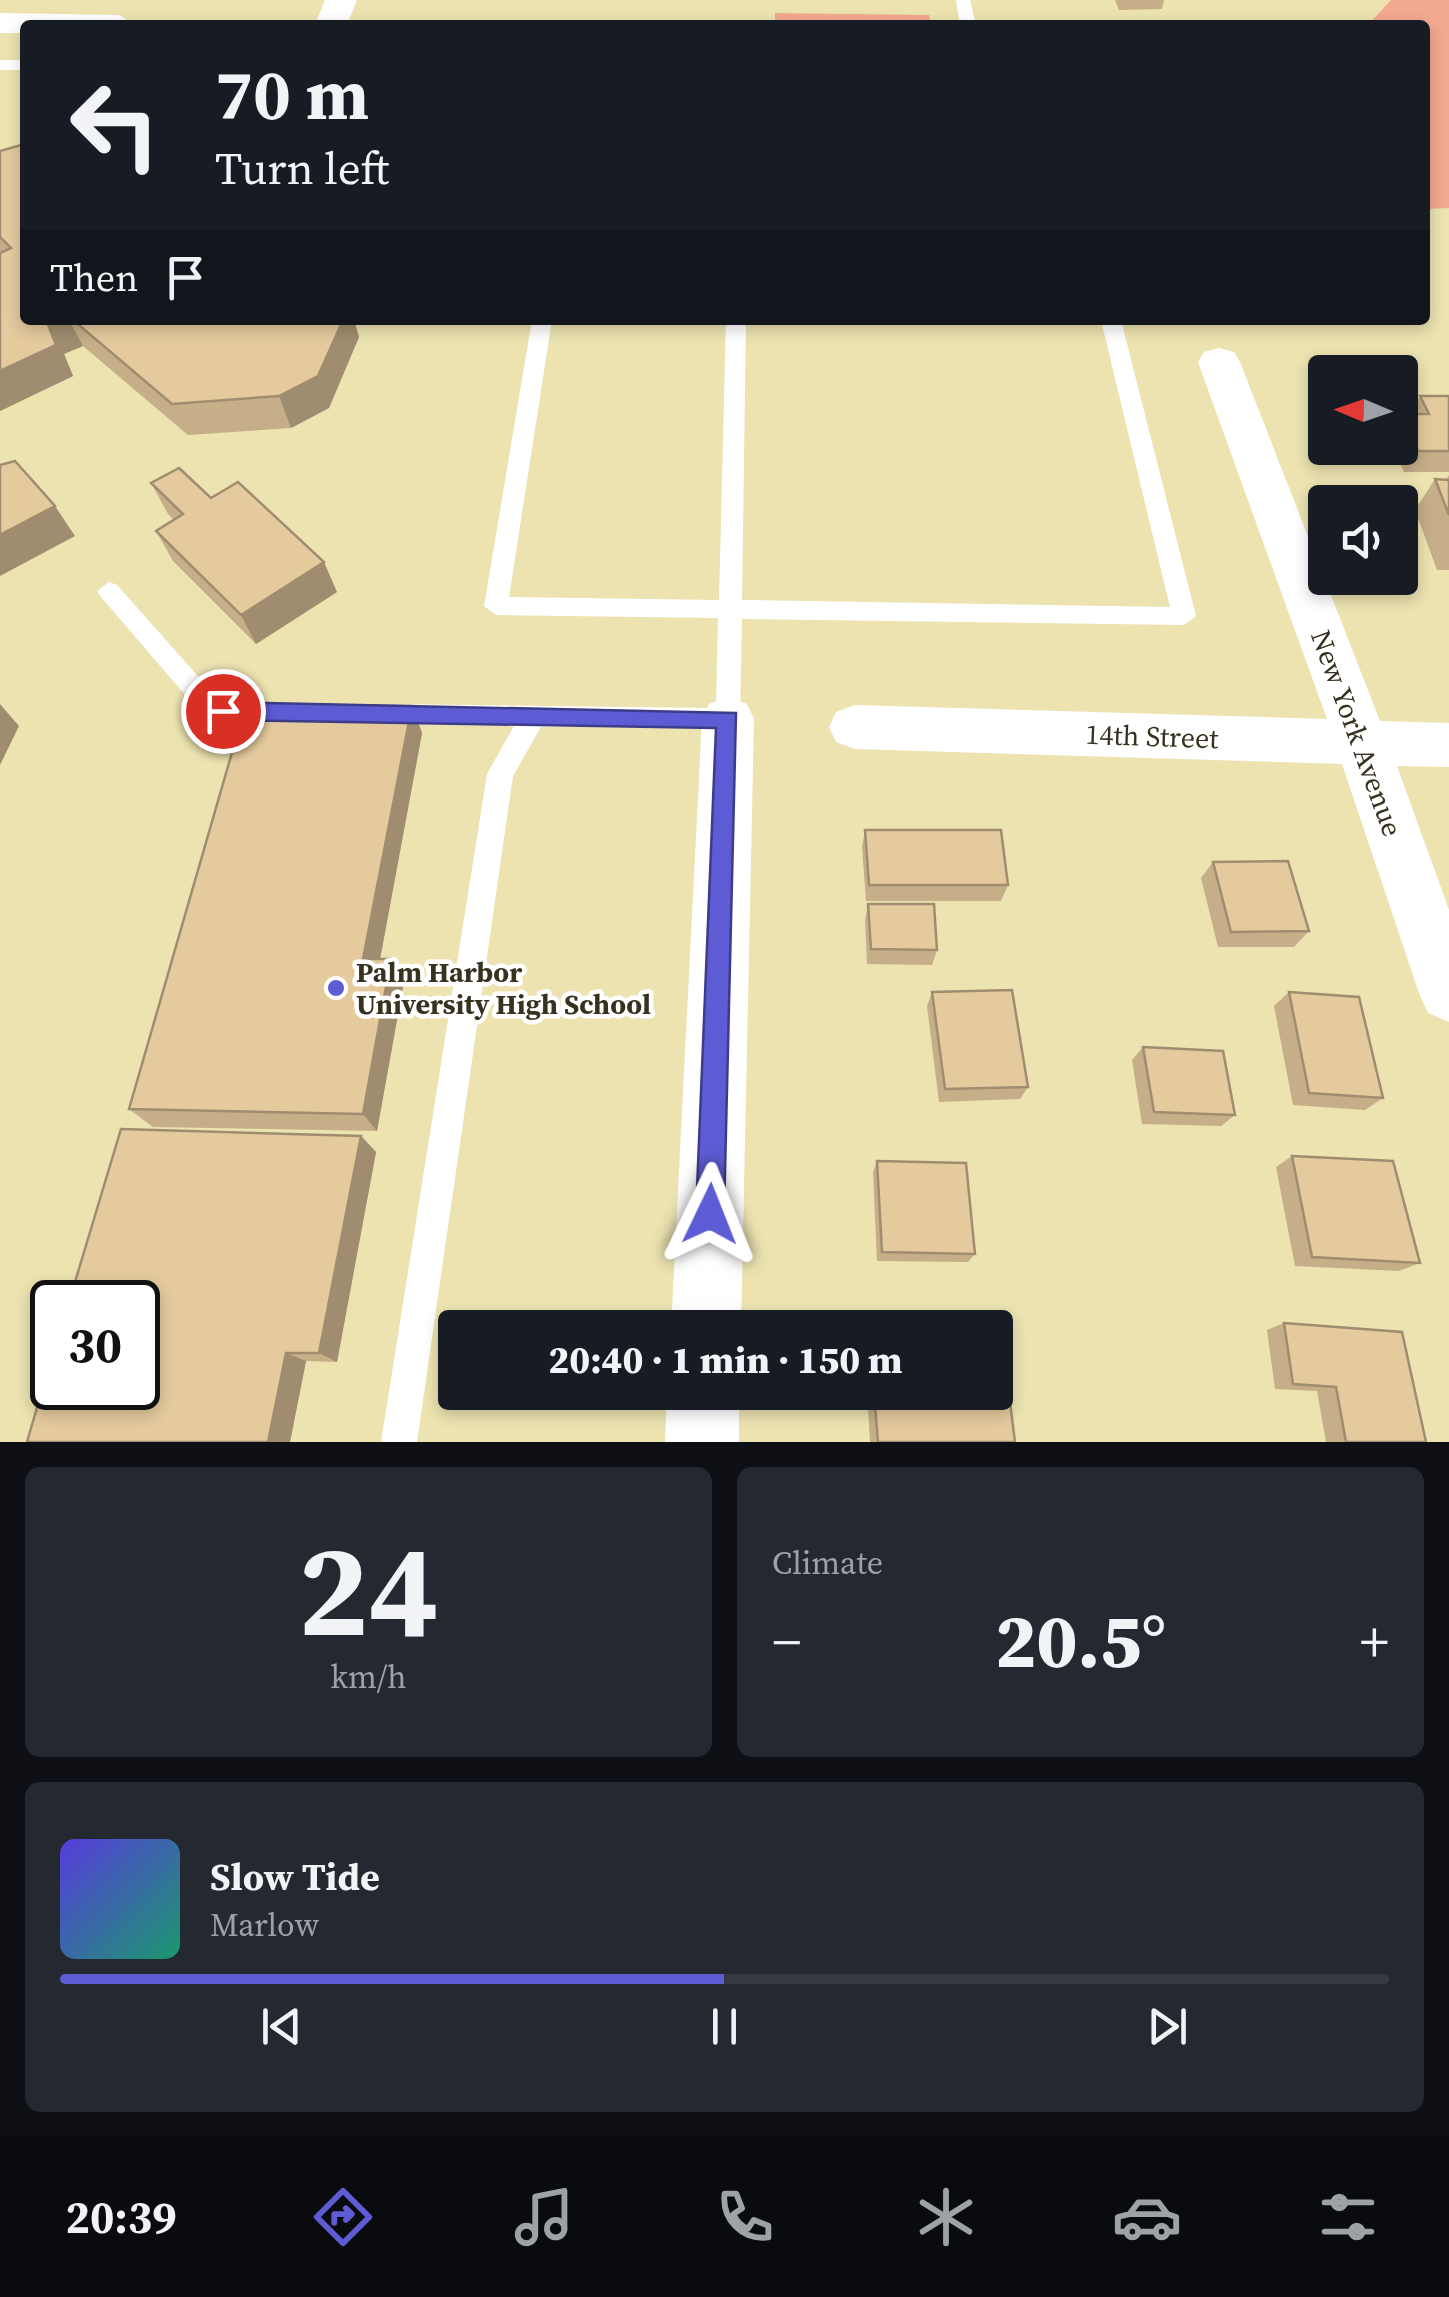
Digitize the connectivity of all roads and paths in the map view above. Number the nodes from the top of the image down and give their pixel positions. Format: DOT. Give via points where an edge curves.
graph roads {
  1 [pos="541,325"];
  2 [pos="736,325"];
  3 [pos="1112,325"];
  4 [pos="1219,362"];
  5 [pos="109,591"];
  6 [pos="730,606"];
  7 [pos="302,713"];
  8 [pos="358,714"];
  9 [pos="533,718"];
  10 [pos="728,719"];
  11 [pos="855,727"];
  12 [pos="1362,742"];
  13 [pos="1449,745"];
  14 [pos="1449,992"];
  15 [pos="707,1310"];
  16 [pos="703,1410"];
  17 [pos="399,1442"];
  18 [pos="702,1442"];
  1 -- 6 [label="lane" via="496,606"];
  2 -- 6 [label="lane"];
  3 -- 6 [label="lane" via="1184,616"];
  4 -- 12 [label="street, New York Avenue"];
  5 -- 7 [label="lane" via="214,711"];
  6 -- 10 [label="lane"];
  8 -- 9 [label="lane"];
  9 -- 10 [label="lane"];
  9 -- 17 [label="lane" via="500,774"];
  10 -- 15 [label="street"];
  11 -- 12 [label="street, 14th Street"];
  12 -- 13 [label="street, 14th Street"];
  12 -- 14 [label="street, New York Avenue"];
  16 -- 18 [label="street"];
}
